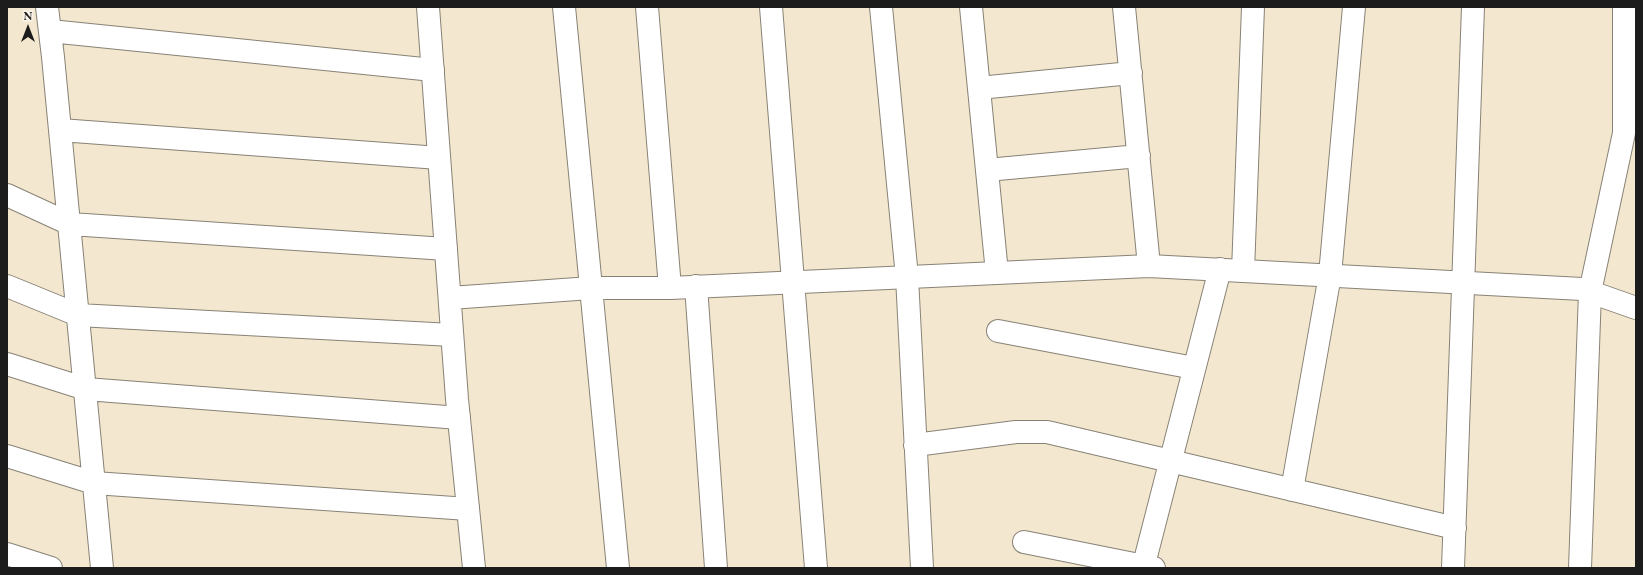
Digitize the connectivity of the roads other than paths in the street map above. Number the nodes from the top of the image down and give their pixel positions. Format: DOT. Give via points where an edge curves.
graph roads {
  1 [pos="47,7"];
  2 [pos="428,7"];
  3 [pos="564,7"];
  4 [pos="646,7"];
  5 [pos="771,7"];
  6 [pos="881,7"];
  7 [pos="973,7"];
  8 [pos="1124,7"];
  9 [pos="1253,7"];
  10 [pos="1354,7"];
  11 [pos="1473,7"];
  12 [pos="1624,7"];
  13 [pos="50,31"];
  14 [pos="433,70"];
  15 [pos="1130,73"];
  16 [pos="979,88"];
  17 [pos="60,130"];
  18 [pos="1139,156"];
  19 [pos="439,158"];
  20 [pos="987,170"];
  21 [pos="7,195"];
  22 [pos="70,224"];
  23 [pos="446,249"];
  24 [pos="1149,266"];
  25 [pos="1220,269"];
  26 [pos="1243,271"];
  27 [pos="997,273"];
  28 [pos="1330,275"];
  29 [pos="907,277"];
  30 [pos="793,282"];
  31 [pos="1463,283"];
  32 [pos="7,286"];
  33 [pos="696,286"];
  34 [pos="591,288"];
  35 [pos="670,288"];
  36 [pos="1590,292"];
  37 [pos="450,298"];
  38 [pos="1636,308"];
  39 [pos="78,315"];
  40 [pos="998,331"];
  41 [pos="452,335"];
  42 [pos="7,364"];
  43 [pos="1194,368"];
  44 [pos="86,389"];
  45 [pos="459,418"];
  46 [pos="915,445"];
  47 [pos="7,456"];
  48 [pos="1170,461"];
  49 [pos="94,483"];
  50 [pos="1292,490"];
  51 [pos="468,509"];
  52 [pos="1455,528"];
  53 [pos="1024,542"];
  54 [pos="7,554"];
  55 [pos="1147,567"];
  56 [pos="51,568"];
  57 [pos="102,568"];
  58 [pos="474,568"];
  59 [pos="618,568"];
  60 [pos="716,568"];
  61 [pos="816,568"];
  62 [pos="922,568"];
  63 [pos="1453,568"];
  64 [pos="1580,568"];
  1 -- 13 [label="street"];
  2 -- 14 [label="street"];
  3 -- 34 [label="street"];
  4 -- 35 [label="street"];
  5 -- 30 [label="street"];
  6 -- 29 [label="street"];
  7 -- 16 [label="street"];
  8 -- 15 [label="street"];
  9 -- 26 [label="street"];
  10 -- 28 [label="street"];
  11 -- 31 [label="street"];
  12 -- 36 [label="street" via="1624,133"];
  13 -- 14 [label="street"];
  13 -- 17 [label="street"];
  14 -- 19 [label="street"];
  15 -- 16 [label="street"];
  15 -- 18 [label="street"];
  16 -- 20 [label="street"];
  17 -- 19 [label="street"];
  17 -- 22 [label="street"];
  18 -- 20 [label="street"];
  18 -- 24 [label="street"];
  19 -- 23 [label="street"];
  20 -- 27 [label="street"];
  21 -- 22 [label="street"];
  22 -- 23 [label="street"];
  22 -- 39 [label="street"];
  23 -- 37 [label="street"];
  24 -- 25 [label="street"];
  24 -- 27 [label="street"];
  25 -- 26 [label="street"];
  25 -- 43 [label="street"];
  26 -- 28 [label="street"];
  27 -- 29 [label="street"];
  28 -- 31 [label="street"];
  28 -- 50 [label="street"];
  29 -- 30 [label="street"];
  29 -- 46 [label="street"];
  30 -- 33 [label="street"];
  30 -- 61 [label="street"];
  31 -- 36 [label="street" via="1582,289"];
  31 -- 52 [label="street"];
  32 -- 39 [label="street"];
  33 -- 35 [label="street"];
  33 -- 60 [label="street"];
  34 -- 35 [label="street"];
  34 -- 37 [label="street"];
  34 -- 59 [label="street"];
  36 -- 38 [label="street"];
  36 -- 64 [label="street"];
  37 -- 41 [label="street"];
  39 -- 41 [label="street"];
  39 -- 44 [label="street"];
  40 -- 43 [label="street"];
  41 -- 45 [label="street"];
  42 -- 44 [label="street"];
  43 -- 48 [label="street"];
  44 -- 45 [label="street"];
  44 -- 49 [label="street"];
  45 -- 51 [label="street"];
  46 -- 48 [label="street" via="1016,432 1047,432"];
  46 -- 62 [label="street"];
  47 -- 49 [label="street"];
  48 -- 50 [label="street"];
  48 -- 55 [label="street"];
  49 -- 51 [label="street"];
  49 -- 57 [label="street"];
  50 -- 52 [label="street"];
  51 -- 58 [label="street"];
  52 -- 63 [label="street"];
  53 -- 55 [label="street"];
  54 -- 56 [label="street"];
}
